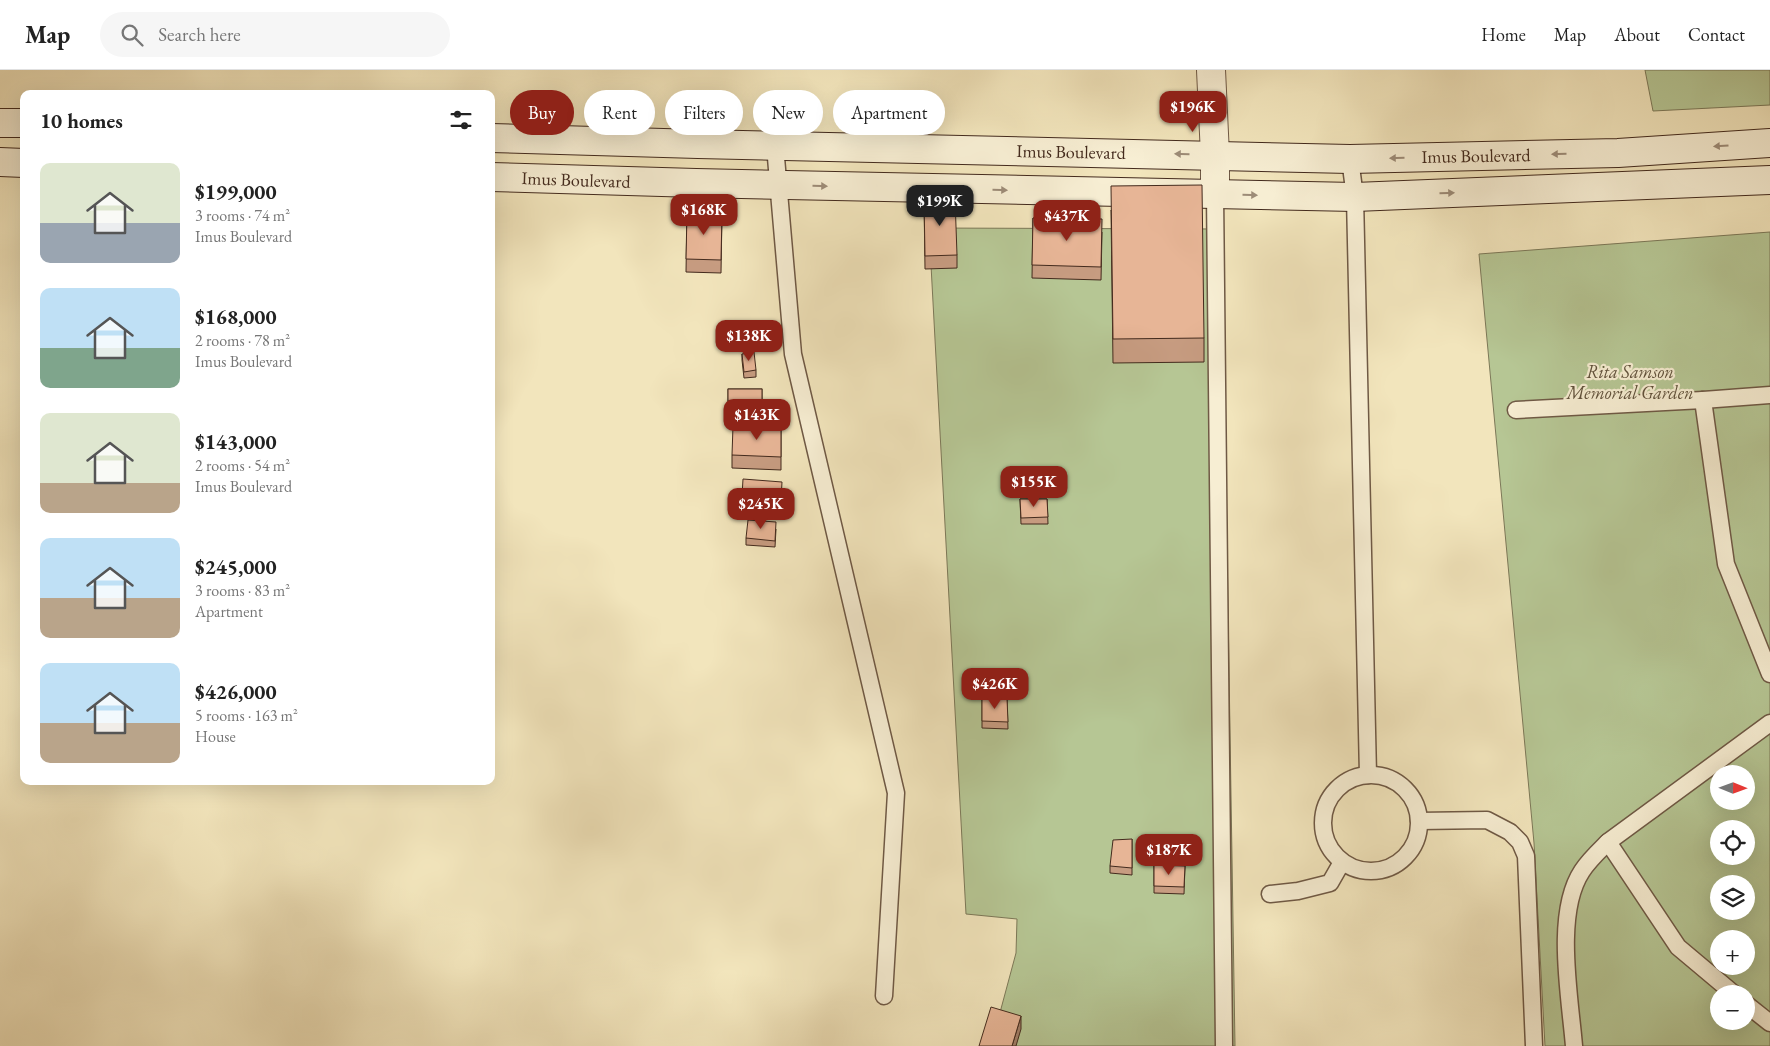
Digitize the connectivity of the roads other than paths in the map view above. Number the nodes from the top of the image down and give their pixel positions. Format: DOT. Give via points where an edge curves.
graph roads {
  1 [pos="1211,70"];
  2 [pos="0,123"];
  3 [pos="20,123"];
  4 [pos="495,138"];
  5 [pos="1770,143"];
  6 [pos="775,146"];
  7 [pos="1215,155"];
  8 [pos="1350,159"];
  9 [pos="0,162"];
  10 [pos="20,163"];
  11 [pos="495,177"];
  12 [pos="1770,180"];
  13 [pos="779,185"];
  14 [pos="1214,194"];
  15 [pos="1355,197"];
  16 [pos="1770,395"];
  17 [pos="1703,400"];
  18 [pos="1516,410"];
  19 [pos="1770,674"];
  20 [pos="1770,723"];
  21 [pos="1368,775"];
  22 [pos="1419,820"];
  23 [pos="1608,842"];
  24 [pos="1342,862"];
  25 [pos="1270,894"];
  26 [pos="1723,985"];
  27 [pos="884,996"];
  28 [pos="1755,1011"];
  29 [pos="1770,1023"];
  30 [pos="1224,1046"];
  31 [pos="1534,1046"];
  32 [pos="1574,1046"];
  1 -- 7 [label="main road"];
  2 -- 3 [label="main road"];
  4 -- 6 [label="main road, Imus Boulevard"];
  5 -- 8 [label="main road, Imus Boulevard, one-way" via="1618,153"];
  7 -- 6 [label="main road, Imus Boulevard, one-way"];
  6 -- 13 [label="lane"];
  7 -- 8 [label="main road, Imus Boulevard"];
  7 -- 14 [label="main road"];
  8 -- 15 [label="lane"];
  9 -- 10 [label="main road"];
  11 -- 13 [label="main road, Imus Boulevard"];
  15 -- 12 [label="main road, Imus Boulevard, one-way"];
  13 -- 14 [label="main road, Imus Boulevard, one-way"];
  13 -- 27 [label="lane" via="793,354 896,793"];
  14 -- 15 [label="main road, Imus Boulevard, one-way"];
  14 -- 30 [label="lane"];
  15 -- 21 [label="lane"];
  16 -- 17 [label="lane"];
  17 -- 18 [label="lane"];
  17 -- 19 [label="lane" via="1726,564"];
  20 -- 23 [label="lane"];
  21 -- 22 [label="lane" via="1383,776 1397,783 1416,806"];
  21 -- 24 [label="lane" via="1352,779 1338,788 1323,817 1324,834"];
  22 -- 24 [label="lane" via="1411,850 1401,861 1373,872"];
  22 -- 31 [label="lane" via="1487,820 1510,832 1520,842 1526,856"];
  23 -- 26 [label="lane" via="1678,947"];
  23 -- 32 [label="lane" via="1582,871 1570,899 1565,939"];
  24 -- 25 [label="lane" via="1330,883"];
  28 -- 29 [label="lane"];
}
